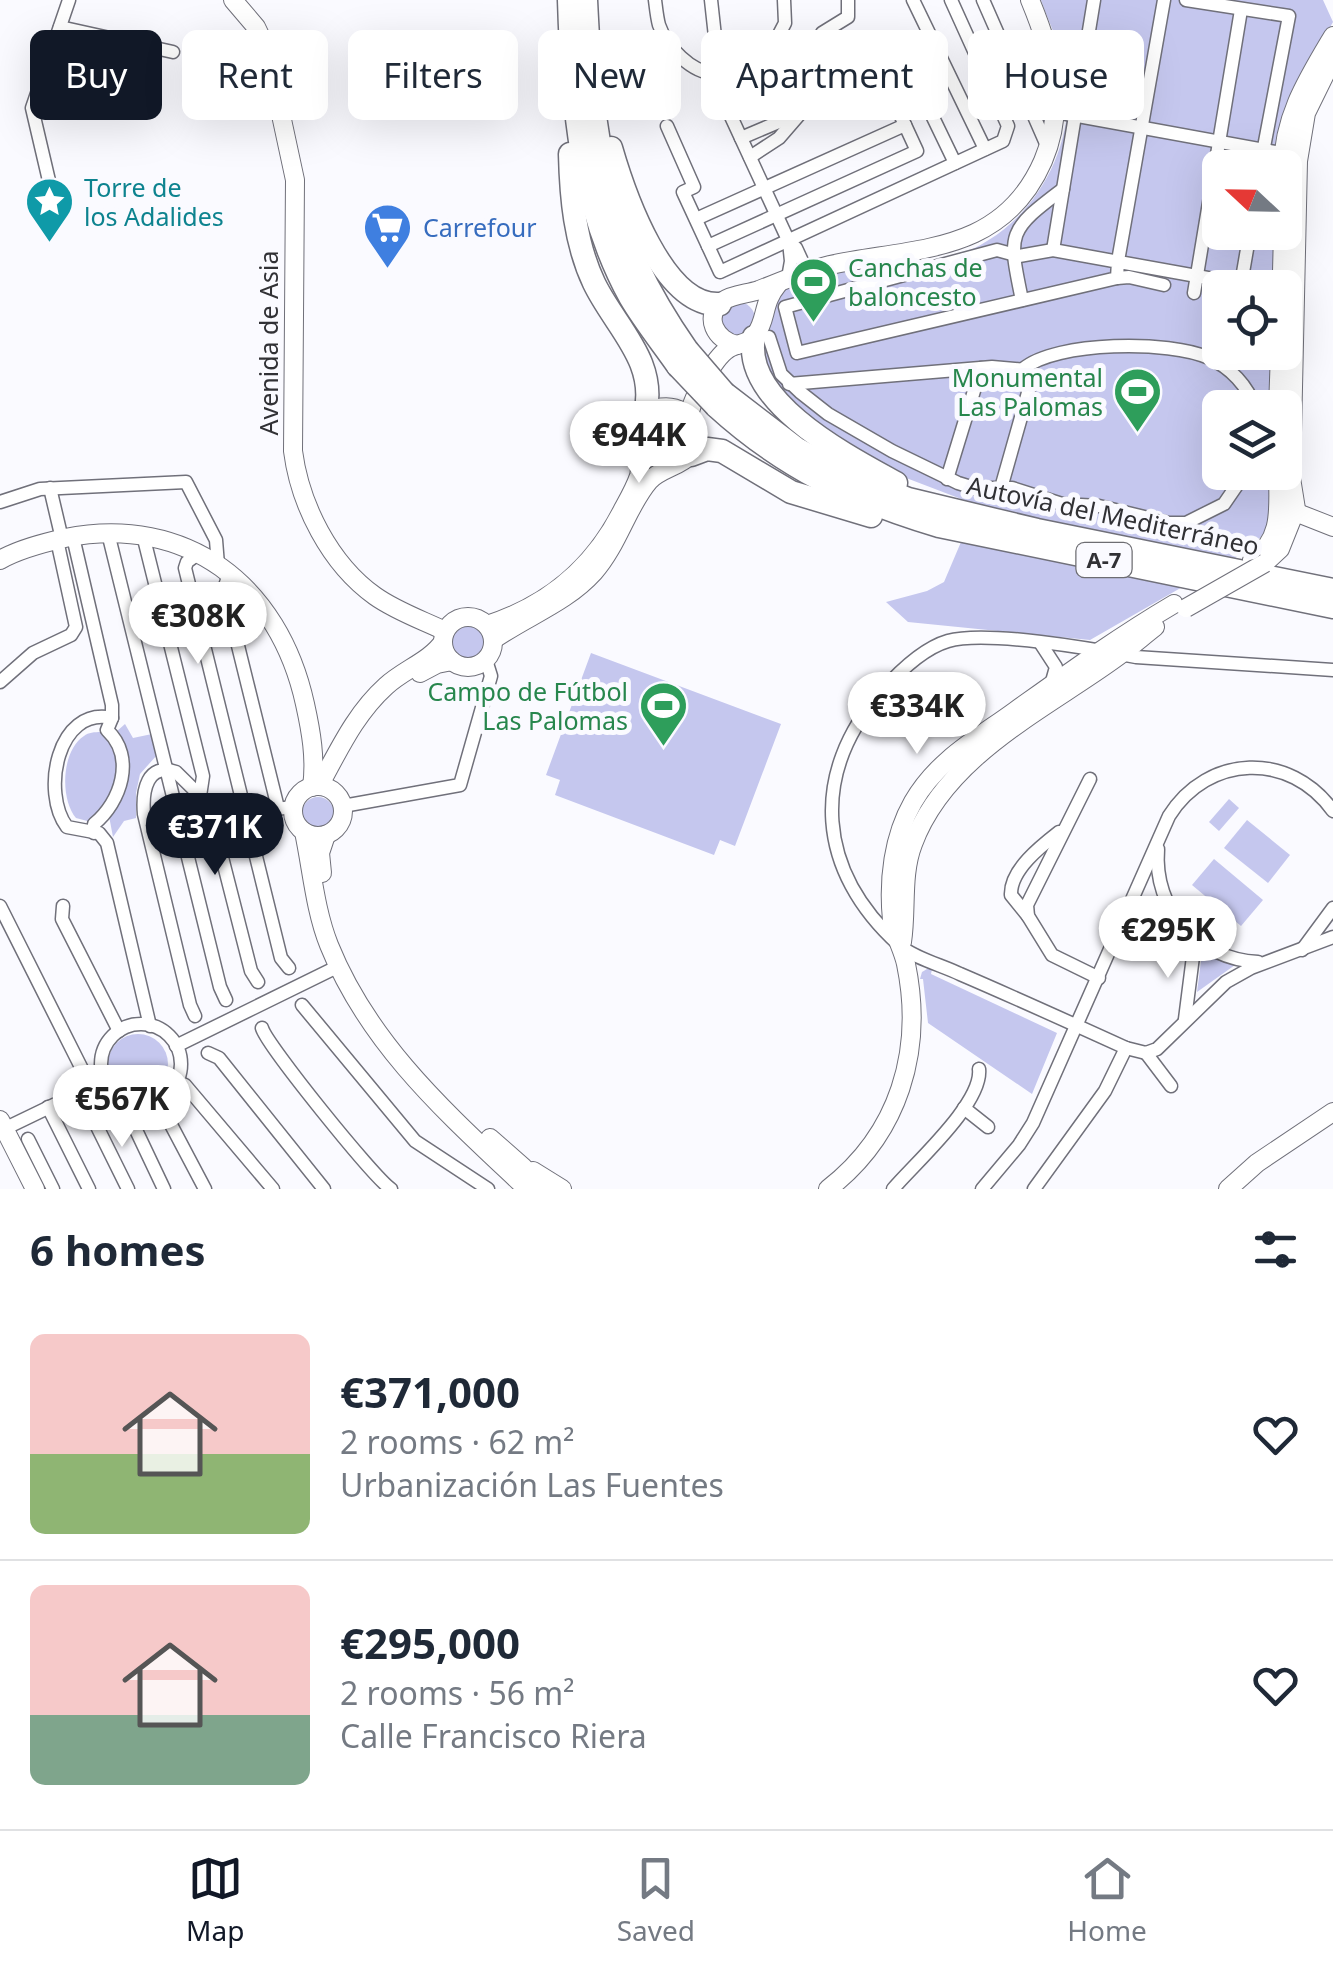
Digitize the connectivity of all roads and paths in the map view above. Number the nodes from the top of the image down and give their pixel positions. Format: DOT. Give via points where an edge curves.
graph roads {
  1 [pos="69,0"];
  2 [pos="233,0"];
  3 [pos="569,0"];
  4 [pos="586,0"];
  5 [pos="655,0"];
  6 [pos="711,0"];
  7 [pos="784,0"];
  8 [pos="848,0"];
  9 [pos="913,0"];
  10 [pos="951,0"];
  11 [pos="983,0"];
  12 [pos="1030,0"];
  13 [pos="1094,0"];
  14 [pos="1164,0"];
  15 [pos="1186,0"];
  16 [pos="1241,10"];
  17 [pos="60,27"];
  18 [pos="574,30"];
  19 [pos="583,30"];
  20 [pos="713,30"];
  21 [pos="781,30"];
  22 [pos="826,30"];
  23 [pos="996,30"];
  24 [pos="1041,30"];
  25 [pos="1089,30"];
  26 [pos="1333,36"];
  27 [pos="172,52"];
  28 [pos="1333,58"];
  29 [pos="701,70"];
  30 [pos="576,120"];
  31 [pos="593,120"];
  32 [pos="600,120"];
  33 [pos="733,120"];
  34 [pos="781,120"];
  35 [pos="795,120"];
  36 [pos="903,120"];
  37 [pos="935,120"];
  38 [pos="1036,120"];
  39 [pos="1054,120"];
  40 [pos="1074,120"];
  41 [pos="1101,120"];
  42 [pos="905,125"];
  43 [pos="667,126"];
  44 [pos="1142,128"];
  45 [pos="741,138"];
  46 [pos="1219,142"];
  47 [pos="1048,148"];
  48 [pos="984,149"];
  49 [pos="1262,150"];
  50 [pos="1290,150"];
  51 [pos="1292,150"];
  52 [pos="750,157"];
  53 [pos="956,163"];
  54 [pos="50,185"];
  55 [pos="764,188"];
  56 [pos="1063,189"];
  57 [pos="776,214"];
  58 [pos="696,219"];
  59 [pos="789,242"];
  60 [pos="708,246"];
  61 [pos="1053,250"];
  62 [pos="1247,250"];
  63 [pos="1012,254"];
  64 [pos="1118,261"];
  65 [pos="808,272"];
  66 [pos="1197,275"];
  67 [pos="1116,278"];
  68 [pos="783,281"];
  69 [pos="1164,285"];
  70 [pos="1194,293"];
  71 [pos="728,300"];
  72 [pos="1022,300"];
  73 [pos="716,333"];
  74 [pos="755,335"];
  75 [pos="980,368"];
  76 [pos="1023,369"];
  77 [pos="1287,370"];
  78 [pos="789,384"];
  79 [pos="1246,390"];
  80 [pos="681,413"];
  81 [pos="645,414"];
  82 [pos="638,452"];
  83 [pos="691,455"];
  84 [pos="668,469"];
  85 [pos="947,479"];
  86 [pos="50,488"];
  87 [pos="1000,488"];
  88 [pos="1234,490"];
  89 [pos="1283,490"];
  90 [pos="881,499"];
  91 [pos="0,502"];
  92 [pos="1288,509"];
  93 [pos="973,516"];
  94 [pos="939,526"];
  95 [pos="1333,526"];
  96 [pos="108,533"];
  97 [pos="144,535"];
  98 [pos="64,538"];
  99 [pos="199,552"];
  100 [pos="0,560"];
  101 [pos="224,569"];
  102 [pos="1333,590"];
  103 [pos="1180,606"];
  104 [pos="1333,607"];
  105 [pos="490,632"];
  106 [pos="444,636"];
  107 [pos="1041,644"];
  108 [pos="1112,647"];
  109 [pos="486,660"];
  110 [pos="452,661"];
  111 [pos="1333,670"];
  112 [pos="0,682"];
  113 [pos="1052,685"];
  114 [pos="112,718"];
  115 [pos="312,746"];
  116 [pos="335,757"];
  117 [pos="167,770"];
  118 [pos="1090,779"];
  119 [pos="327,793"];
  120 [pos="200,796"];
  121 [pos="286,807"];
  122 [pos="215,810"];
  123 [pos="1333,811"];
  124 [pos="1065,827"];
  125 [pos="1164,828"];
  126 [pos="304,832"];
  127 [pos="94,833"];
  128 [pos="251,834"];
  129 [pos="326,835"];
  130 [pos="0,906"];
  131 [pos="63,906"];
  132 [pos="1333,908"];
  133 [pos="1028,916"];
  134 [pos="1178,922"];
  135 [pos="1333,937"];
  136 [pos="1195,940"];
  137 [pos="1114,944"];
  138 [pos="901,948"];
  139 [pos="1301,952"];
  140 [pos="1269,963"];
  141 [pos="339,966"];
  142 [pos="289,968"];
  143 [pos="1099,978"];
  144 [pos="258,982"];
  145 [pos="226,1000"];
  146 [pos="302,1006"];
  147 [pos="196,1016"];
  148 [pos="1185,1019"];
  149 [pos="150,1026"];
  150 [pos="1078,1026"];
  151 [pos="262,1028"];
  152 [pos="119,1031"];
  153 [pos="176,1046"];
  154 [pos="1126,1048"];
  155 [pos="208,1053"];
  156 [pos="1146,1053"];
  157 [pos="101,1060"];
  158 [pos="979,1069"];
  159 [pos="176,1081"];
  160 [pos="1171,1086"];
  161 [pos="85,1089"];
  162 [pos="114,1094"];
  163 [pos="158,1100"];
  164 [pos="128,1102"];
  165 [pos="48,1108"];
  166 [pos="964,1108"];
  167 [pos="1333,1112"];
  168 [pos="2,1125"];
  169 [pos="988,1127"];
  170 [pos="28,1139"];
  171 [pos="522,1167"];
  172 [pos="35,1189"];
  173 [pos="53,1189"];
  174 [pos="90,1189"];
  175 [pos="128,1189"];
  176 [pos="164,1189"];
  177 [pos="205,1189"];
  178 [pos="273,1189"];
  179 [pos="324,1189"];
  180 [pos="391,1189"];
  181 [pos="488,1189"];
  182 [pos="527,1189"];
  183 [pos="541,1189"];
  184 [pos="562,1189"];
  185 [pos="828,1189"];
  186 [pos="892,1189"];
  187 [pos="982,1189"];
  188 [pos="1034,1189"];
  189 [pos="1228,1189"];
  1 -- 17 [label="street"];
  2 -- 106 [label="street, Avenida de Asia" via="267,50 295,180 293,451 300,487 320,532 347,569 375,596"];
  3 -- 18 [label="highway, A-7"];
  4 -- 19 [label="highway, A-7"];
  5 -- 29 [label="street" via="666,38"];
  6 -- 20 [label="street"];
  7 -- 21 [label="street"];
  8 -- 22 [label="street" via="848,17"];
  9 -- 48 [label="street"];
  10 -- 48 [label="street" via="1008,126 1003,141"];
  11 -- 23 [label="street"];
  12 -- 24 [label="street"];
  13 -- 25 [label="street"];
  14 -- 44 [label="street"];
  15 -- 16 [label="street"];
  16 -- 46 [label="street"];
  16 -- 49 [label="street" via="1289,16"];
  17 -- 27 [label="street"];
  17 -- 54 [label="street" via="32,108"];
  26 -- 50 [label="street" via="1296,102"];
  28 -- 51 [label="street"];
  30 -- 81 [label="highway" via="571,177 578,233 594,283 647,373"];
  31 -- 90 [label="highway, A-7, bridge" via="616,220 682,358 720,400"];
  32 -- 71 [label="highway" via="655,253 680,290 704,303"];
  33 -- 45 [label="street"];
  34 -- 45 [label="street"];
  35 -- 52 [label="street"];
  36 -- 42 [label="street"];
  37 -- 53 [label="street"];
  38 -- 47 [label="street"];
  39 -- 47 [label="street"];
  40 -- 56 [label="street"];
  41 -- 44 [label="street"];
  42 -- 55 [label="street"];
  42 -- 57 [label="street" via="917,151"];
  43 -- 58 [label="street" via="694,187 684,192"];
  44 -- 46 [label="street"];
  44 -- 64 [label="street"];
  45 -- 52 [label="street"];
  46 -- 49 [label="street"];
  46 -- 66 [label="street"];
  47 -- 65 [label="street" via="1019,200 977,234"];
  48 -- 53 [label="street"];
  52 -- 55 [label="street"];
  53 -- 59 [label="street"];
  55 -- 57 [label="street"];
  55 -- 58 [label="street"];
  56 -- 61 [label="street"];
  56 -- 63 [label="street" via="1018,226"];
  57 -- 59 [label="street"];
  57 -- 60 [label="street"];
  58 -- 60 [label="street"];
  59 -- 60 [label="street" via="720,272"];
  59 -- 65 [label="street"];
  59 -- 68 [label="street"];
  61 -- 63 [label="street"];
  61 -- 64 [label="street"];
  62 -- 66 [label="street" via="1242,284"];
  63 -- 72 [label="street"];
  63 -- 72 [label="street" via="997,250 785,307 798,354"];
  64 -- 66 [label="street"];
  64 -- 67 [label="street"];
  65 -- 68 [label="street"];
  66 -- 70 [label="street"];
  67 -- 69 [label="street"];
  67 -- 72 [label="street"];
  68 -- 71 [label="street"];
  68 -- 74 [label="street" via="766,300"];
  71 -- 73 [label="street" via="714,314"];
  71 -- 74 [label="street" via="754,304"];
  73 -- 74 [label="street" via="725,342"];
  73 -- 80 [label="street"];
  74 -- 78 [label="street"];
  74 -- 80 [label="street" via="720,357"];
  74 -- 93 [label="highway" via="757,374 789,413 848,456"];
  75 -- 76 [label="street"];
  75 -- 78 [label="street"];
  75 -- 85 [label="street"];
  76 -- 79 [label="street" via="1036,358 1079,348 1185,342"];
  76 -- 87 [label="street" via="1031,382"];
  77 -- 92 [label="street"];
  78 -- 85 [label="street" via="828,414"];
  80 -- 81 [label="street" via="664,407"];
  80 -- 83 [label="street" via="696,435"];
  81 -- 82 [label="street" via="635,432"];
  82 -- 84 [label="street" via="651,466"];
  82 -- 105 [label="street" via="637,482 587,566"];
  83 -- 84 [label="street"];
  83 -- 94 [label="highway" via="722,451 813,501"];
  84 -- 105 [label="street" via="645,486 592,574 550,608"];
  85 -- 87 [label="street"];
  86 -- 91 [label="street"];
  86 -- 98 [label="street"];
  86 -- 101 [label="street" via="186,482"];
  87 -- 88 [label="street" via="1169,523 1224,504"];
  89 -- 92 [label="street"];
  90 -- 93 [label="highway, Autovía del Mediterráneo / A-7"];
  90 -- 94 [label="highway, Autovía del Mediterráneo / A-7"];
  92 -- 95 [label="street"];
  92 -- 103 [label="street" via="1259,562"];
  93 -- 102 [label="highway, Autovía del Mediterráneo / A-7"];
  94 -- 104 [label="highway, Autovía del Mediterráneo / A-7"];
  96 -- 97 [label="street"];
  96 -- 98 [label="street"];
  96 -- 117 [label="street"];
  97 -- 99 [label="street"];
  97 -- 120 [label="street" via="203,776"];
  98 -- 100 [label="street"];
  98 -- 112 [label="street" via="76,628 32,653"];
  98 -- 114 [label="street"];
  99 -- 101 [label="street"];
  99 -- 128 [label="street" via="185,568"];
  101 -- 115 [label="street" via="257,599 288,648"];
  101 -- 121 [label="street" via="224,589"];
  103 -- 108 [label="street"];
  103 -- 108 [label="street"];
  105 -- 106 [label="street" via="464,616"];
  105 -- 109 [label="street"];
  106 -- 110 [label="street"];
  106 -- 116 [label="street" via="436,651 375,696"];
  107 -- 108 [label="street"];
  107 -- 113 [label="street" via="1056,666"];
  107 -- 138 [label="street" via="942,643 893,679 850,738 830,802 830,829 858,900"];
  108 -- 111 [label="street" via="1136,656"];
  108 -- 113 [label="street"];
  108 -- 138 [label="street" via="948,784 912,846"];
  109 -- 110 [label="street" via="469,667"];
  109 -- 119 [label="street" via="491,676 460,785"];
  110 -- 119 [label="street" via="423,671 381,705"];
  113 -- 138 [label="street" via="966,744 914,802 893,867 892,924"];
  114 -- 127 [label="street" via="107,730 122,755 120,782"];
  114 -- 127 [label="street" via="97,716 79,726 55,770 60,818 74,831"];
  115 -- 116 [label="street" via="320,758"];
  115 -- 119 [label="street"];
  116 -- 119 [label="street"];
  117 -- 120 [label="street"];
  117 -- 145 [label="street"];
  117 -- 147 [label="street" via="148,778 144,814"];
  118 -- 124 [label="street"];
  119 -- 121 [label="street" via="300,794"];
  119 -- 129 [label="street" via="341,821"];
  120 -- 122 [label="street"];
  121 -- 126 [label="street"];
  121 -- 128 [label="street"];
  122 -- 128 [label="street" via="235,830"];
  122 -- 144 [label="street" via="250,971"];
  123 -- 125 [label="street" via="1298,778 1250,766 1202,780"];
  124 -- 133 [label="street" via="1030,894"];
  124 -- 133 [label="street" via="1012,883 1011,895"];
  125 -- 134 [label="street" via="1158,876"];
  125 -- 137 [label="street"];
  126 -- 129 [label="street"];
  126 -- 141 [label="street" via="322,922"];
  127 -- 149 [label="street" via="108,843"];
  128 -- 142 [label="street"];
  129 -- 171 [label="street" via="320,853 330,914 359,983 426,1076"];
  130 -- 161 [label="street"];
  131 -- 152 [label="street" via="62,918"];
  132 -- 139 [label="street"];
  133 -- 143 [label="street" via="1057,960"];
  134 -- 136 [label="street"];
  134 -- 137 [label="street" via="1147,916"];
  135 -- 139 [label="street"];
  136 -- 140 [label="street" via="1229,958"];
  136 -- 148 [label="street"];
  137 -- 143 [label="street"];
  138 -- 150 [label="street"];
  138 -- 185 [label="street" via="913,1024 908,1067 883,1129"];
  139 -- 140 [label="street"];
  140 -- 148 [label="street" via="1226,982"];
  141 -- 153 [label="street"];
  141 -- 182 [label="street" via="414,1080"];
  143 -- 150 [label="street"];
  146 -- 181 [label="street" via="415,1141"];
  148 -- 156 [label="street"];
  149 -- 152 [label="street"];
  149 -- 153 [label="street"];
  150 -- 154 [label="street"];
  150 -- 187 [label="street" via="1033,1123"];
  151 -- 180 [label="street"];
  152 -- 157 [label="street"];
  153 -- 159 [label="street"];
  154 -- 156 [label="street"];
  154 -- 188 [label="street" via="1105,1091"];
  155 -- 179 [label="street"];
  156 -- 160 [label="street"];
  157 -- 161 [label="street"];
  157 -- 162 [label="street"];
  158 -- 166 [label="street"];
  159 -- 163 [label="street"];
  159 -- 178 [label="street"];
  161 -- 162 [label="street"];
  161 -- 165 [label="street"];
  161 -- 175 [label="street"];
  162 -- 164 [label="street"];
  163 -- 164 [label="street"];
  163 -- 177 [label="street"];
  164 -- 176 [label="street"];
  165 -- 168 [label="street"];
  165 -- 174 [label="street"];
  166 -- 169 [label="street"];
  166 -- 186 [label="street"];
  167 -- 189 [label="street"];
  168 -- 172 [label="street"];
  170 -- 173 [label="street"];
  171 -- 183 [label="street"];
  171 -- 184 [label="street"];
}
